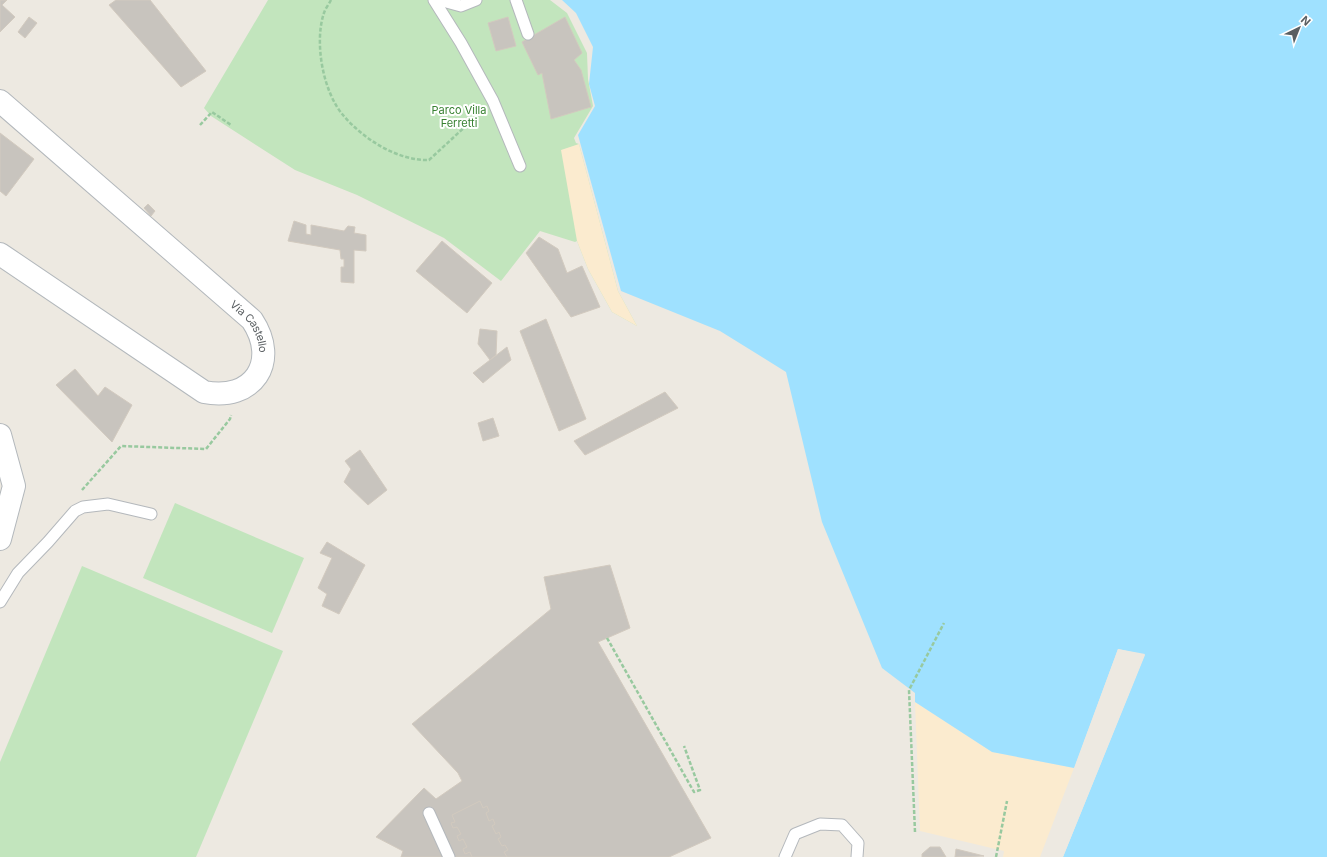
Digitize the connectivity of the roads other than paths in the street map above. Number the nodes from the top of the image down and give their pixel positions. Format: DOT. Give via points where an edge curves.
graph roads {
  1 [pos="434,0"];
  2 [pos="439,0"];
  3 [pos="476,0"];
  4 [pos="516,0"];
  5 [pos="528,34"];
  6 [pos="0,101"];
  7 [pos="520,166"];
  8 [pos="0,254"];
  9 [pos="0,435"];
  10 [pos="151,514"];
  11 [pos="0,539"];
  12 [pos="0,602"];
  13 [pos="429,813"];
  14 [pos="449,857"];
  15 [pos="785,857"];
  16 [pos="857,857"];
  1 -- 7 [label="lane" via="494,101"];
  2 -- 3 [label="lane" via="461,6"];
  4 -- 5 [label="lane"];
  6 -- 8 [label="main road, Via Castello" via="252,320 260,333 264,347 263,362 256,376 246,386 233,393 218,395 204,392"];
  9 -- 11 [label="main road" via="14,486"];
  10 -- 12 [label="lane" via="108,504 83,507 75,511 18,573"];
  13 -- 14 [label="lane"];
  15 -- 16 [label="lane" via="795,834 820,824 842,825 858,843"];
}
